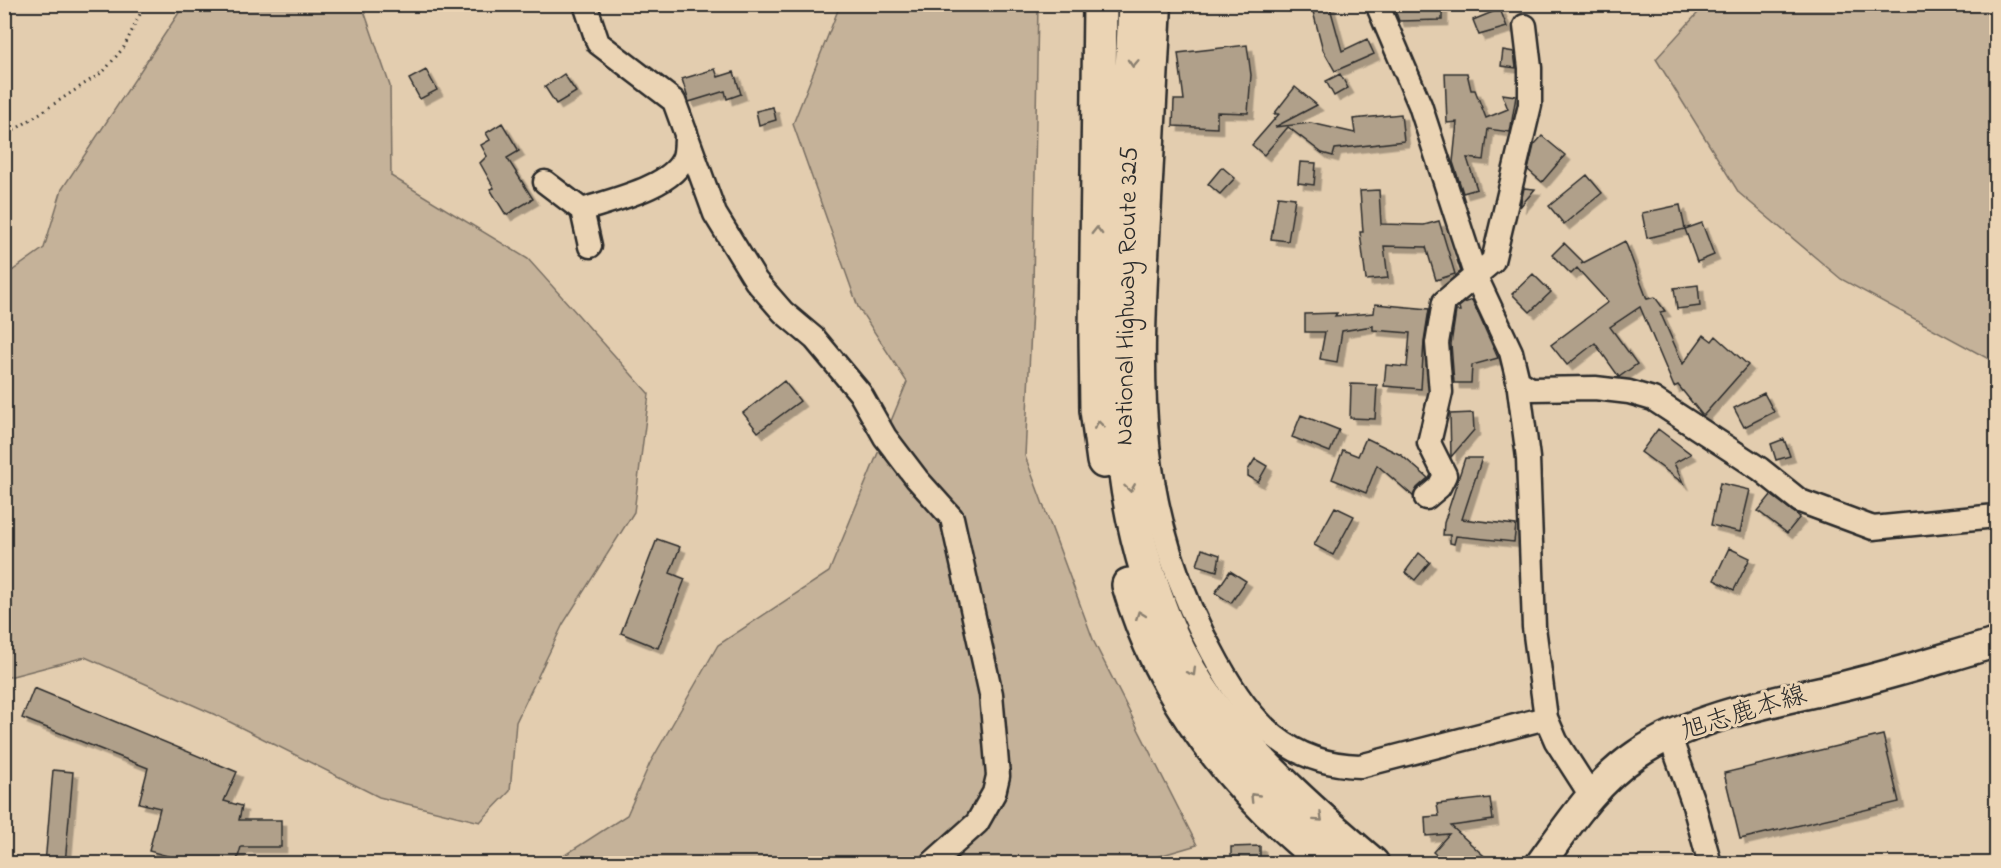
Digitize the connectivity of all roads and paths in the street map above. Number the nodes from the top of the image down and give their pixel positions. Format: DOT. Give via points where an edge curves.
graph roads {
  1 [pos="145,4"];
  2 [pos="585,4"];
  3 [pos="1100,4"];
  4 [pos="1136,4"];
  5 [pos="1160,4"];
  6 [pos="1377,4"];
  7 [pos="1525,26"];
  8 [pos="686,132"];
  9 [pos="4,137"];
  10 [pos="545,182"];
  11 [pos="582,210"];
  12 [pos="590,246"];
  13 [pos="1476,277"];
  14 [pos="1518,381"];
  15 [pos="1426,498"];
  16 [pos="1996,516"];
  17 [pos="1996,643"];
  18 [pos="1546,718"];
  19 [pos="1670,737"];
  20 [pos="1590,794"];
  21 [pos="931,864"];
  22 [pos="1329,864"];
  23 [pos="1372,864"];
  24 [pos="1540,864"];
  25 [pos="1710,864"];
  1 -- 9 [label="path" via="124,47 104,71"];
  2 -- 8 [label="street" via="598,43 674,101"];
  22 -- 3 [label="highway, National Highway Route 325, one-way" via="1233,775 1194,724 1152,647 1115,534 1097,399"];
  4 -- 23 [label="highway, National Highway Route 325, one-way" via="1121,422 1142,553 1187,665 1218,714 1268,769"];
  5 -- 18 [label="street" via="1143,339 1146,439 1153,490 1166,540 1202,635 1254,718 1278,741 1304,756 1333,765 1360,766"];
  6 -- 13 [label="street" via="1420,105"];
  7 -- 13 [label="street" via="1530,105 1493,261"];
  8 -- 11 [label="street" via="684,158 667,177 646,190"];
  8 -- 21 [label="street" via="715,214 756,281 814,339 860,393 885,437 952,518 992,694 998,776 994,793 977,823"];
  10 -- 11 [label="street"];
  11 -- 12 [label="street"];
  13 -- 14 [label="street" via="1511,352"];
  13 -- 15 [label="street" via="1444,302 1437,343 1441,392 1429,443 1445,475 1439,487"];
  14 -- 16 [label="street" via="1531,389 1595,388 1653,399 1800,501 1873,528"];
  14 -- 18 [label="street" via="1528,458 1534,627"];
  17 -- 19 [label="main road, 旭志鹿本線" via="1880,677 1722,715"];
  18 -- 20 [label="street"];
  19 -- 20 [label="main road, 旭志鹿本線" via="1636,754"];
  19 -- 25 [label="street"];
  20 -- 24 [label="main road, 旭志鹿本線"];
}
